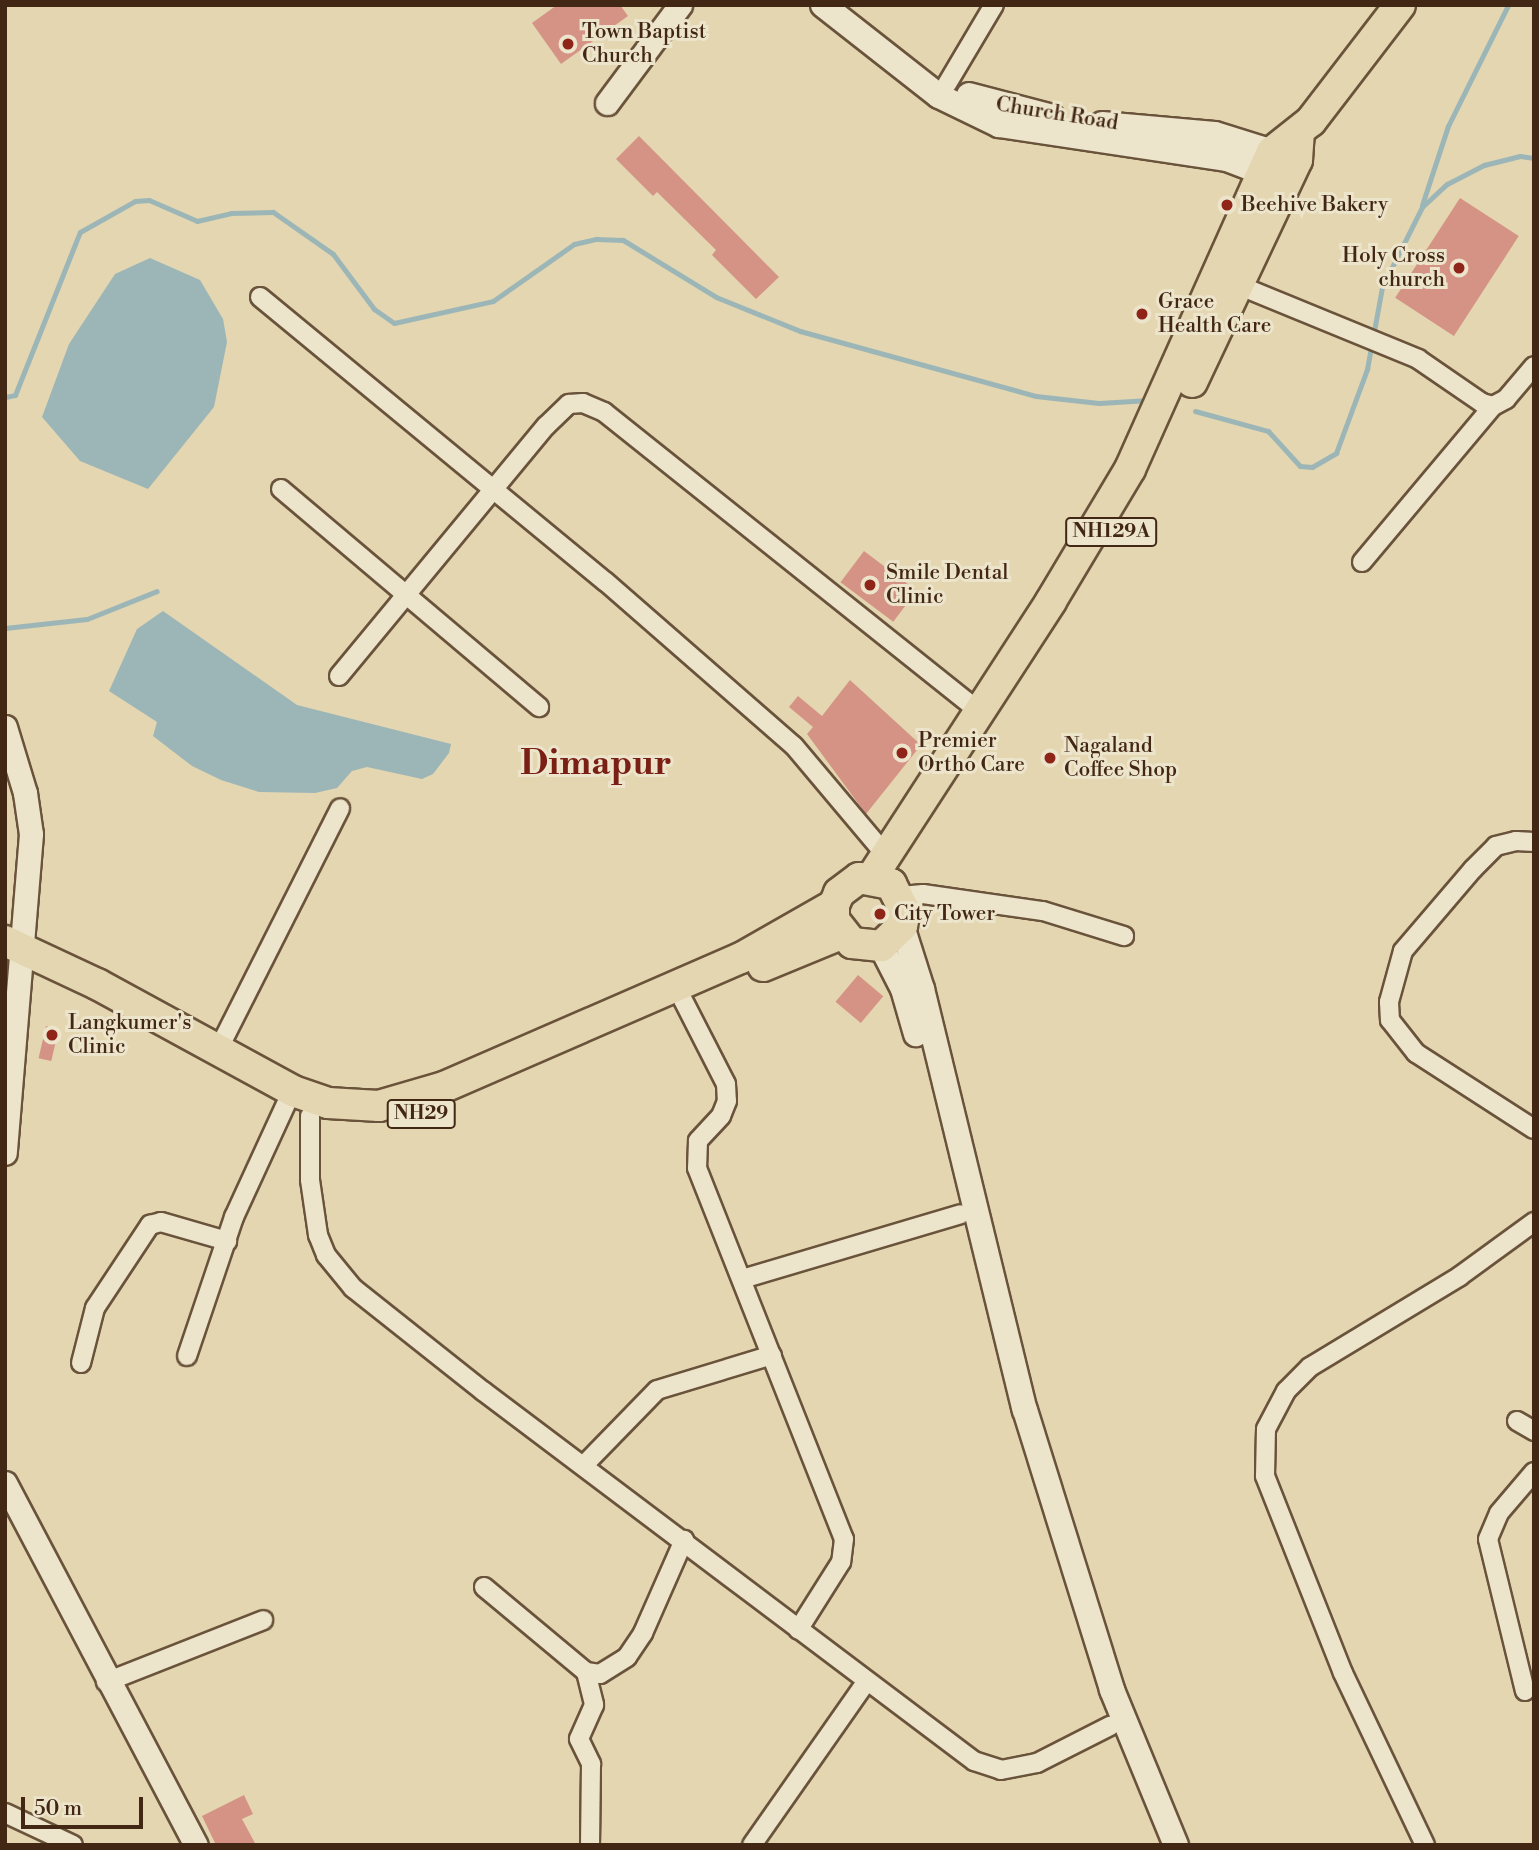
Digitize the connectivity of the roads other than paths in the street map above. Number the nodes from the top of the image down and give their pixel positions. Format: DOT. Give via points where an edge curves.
graph roads {
  1 [pos="680,5"];
  2 [pos="823,5"];
  3 [pos="844,5"];
  4 [pos="994,5"];
  5 [pos="1400,5"];
  6 [pos="947,84"];
  7 [pos="607,103"];
  8 [pos="1284,160"];
  9 [pos="1238,285"];
  10 [pos="260,297"];
  11 [pos="1534,366"];
  12 [pos="1493,406"];
  13 [pos="281,489"];
  14 [pos="492,492"];
  15 [pos="1362,562"];
  16 [pos="408,593"];
  17 [pos="340,676"];
  18 [pos="539,707"];
  19 [pos="980,712"];
  20 [pos="5,727"];
  21 [pos="340,808"];
  22 [pos="1534,842"];
  23 [pos="887,877"];
  24 [pos="834,905"];
  25 [pos="841,933"];
  26 [pos="892,936"];
  27 [pos="1124,936"];
  28 [pos="15,954"];
  29 [pos="683,1000"];
  30 [pos="11,1006"];
  31 [pos="217,1052"];
  32 [pos="298,1110"];
  33 [pos="1534,1129"];
  34 [pos="5,1153"];
  35 [pos="961,1214"];
  36 [pos="1534,1222"];
  37 [pos="227,1241"];
  38 [pos="742,1279"];
  39 [pos="772,1355"];
  40 [pos="187,1356"];
  41 [pos="81,1363"];
  42 [pos="1517,1422"];
  43 [pos="1534,1431"];
  44 [pos="585,1464"];
  45 [pos="1534,1472"];
  46 [pos="5,1483"];
  47 [pos="684,1540"];
  48 [pos="484,1587"];
  49 [pos="263,1620"];
  50 [pos="798,1630"];
  51 [pos="586,1672"];
  52 [pos="106,1682"];
  53 [pos="866,1682"];
  54 [pos="1525,1691"];
  55 [pos="1110,1726"];
  56 [pos="5,1813"];
  57 [pos="73,1845"];
  58 [pos="195,1845"];
  59 [pos="590,1845"];
  60 [pos="752,1845"];
  61 [pos="1160,1845"];
  62 [pos="1176,1845"];
  63 [pos="1425,1845"];
  1 -- 7 [label="street"];
  2 -- 8 [label="main road" via="939,96 999,125 1227,159"];
  3 -- 6 [label="main road, Church Road"];
  4 -- 6 [label="street"];
  5 -- 8 [label="highway, NH129A"];
  6 -- 8 [label="main road, Church Road" via="981,101 1043,116 1215,134"];
  8 -- 9 [label="highway, NH129A"];
  8 -- 19 [label="highway, NH129A" via="1151,431"];
  9 -- 12 [label="street" via="1384,343"];
  9 -- 23 [label="highway, NH129A" via="1153,465"];
  10 -- 14 [label="street"];
  11 -- 12 [label="street" via="1506,399"];
  12 -- 15 [label="street"];
  13 -- 16 [label="street"];
  14 -- 16 [label="street"];
  14 -- 19 [label="street" via="569,404 583,403 604,412"];
  14 -- 23 [label="street" via="606,582 794,746"];
  16 -- 17 [label="street"];
  16 -- 18 [label="street"];
  19 -- 23 [label="highway, NH129A"];
  20 -- 28 [label="street" via="32,834"];
  21 -- 31 [label="street"];
  22 -- 33 [label="street" via="1496,846 1473,869 1403,951 1389,1002 1390,1020 1416,1053"];
  23 -- 24 [label="highway, NH29" via="848,884"];
  23 -- 26 [label="highway"];
  23 -- 27 [label="street" via="923,894 1043,911"];
  24 -- 25 [label="highway"];
  24 -- 31 [label="highway, NH29" via="741,958 444,1087 379,1107 328,1103 293,1091"];
  25 -- 26 [label="highway" via="852,943"];
  25 -- 29 [label="highway, NH29"];
  26 -- 35 [label="main road"];
  26 -- 62 [label="main road" via="922,989 1024,1410 1112,1690"];
  28 -- 30 [label="street"];
  28 -- 31 [label="highway, NH29"];
  28 -- 32 [label="highway, NH29"];
  29 -- 32 [label="highway, NH29" via="413,1117 370,1126"];
  29 -- 38 [label="street" via="726,1084 727,1101 698,1141 696,1160"];
  30 -- 34 [label="street"];
  32 -- 37 [label="street" via="242,1197"];
  32 -- 44 [label="street" via="318,1234 326,1255 353,1288"];
  35 -- 38 [label="street"];
  35 -- 55 [label="main road" via="1027,1476"];
  36 -- 63 [label="street" via="1460,1276 1310,1367 1286,1391 1266,1429 1265,1476 1343,1673"];
  37 -- 40 [label="street"];
  37 -- 41 [label="street" via="161,1222 150,1224 95,1308"];
  38 -- 39 [label="street"];
  39 -- 44 [label="street" via="657,1390"];
  39 -- 50 [label="street" via="845,1539 841,1562"];
  42 -- 43 [label="street"];
  44 -- 47 [label="street"];
  45 -- 54 [label="street" via="1499,1513 1488,1539"];
  46 -- 52 [label="street"];
  47 -- 50 [label="street"];
  47 -- 51 [label="street" via="643,1633 626,1657 613,1670"];
  48 -- 51 [label="street"];
  49 -- 52 [label="street"];
  50 -- 53 [label="street"];
  51 -- 59 [label="street" via="594,1705 579,1739 591,1764"];
  52 -- 58 [label="street"];
  53 -- 55 [label="street" via="974,1761 1001,1770 1037,1763"];
  53 -- 60 [label="street"];
  55 -- 61 [label="main road"];
  56 -- 57 [label="street"];
}
